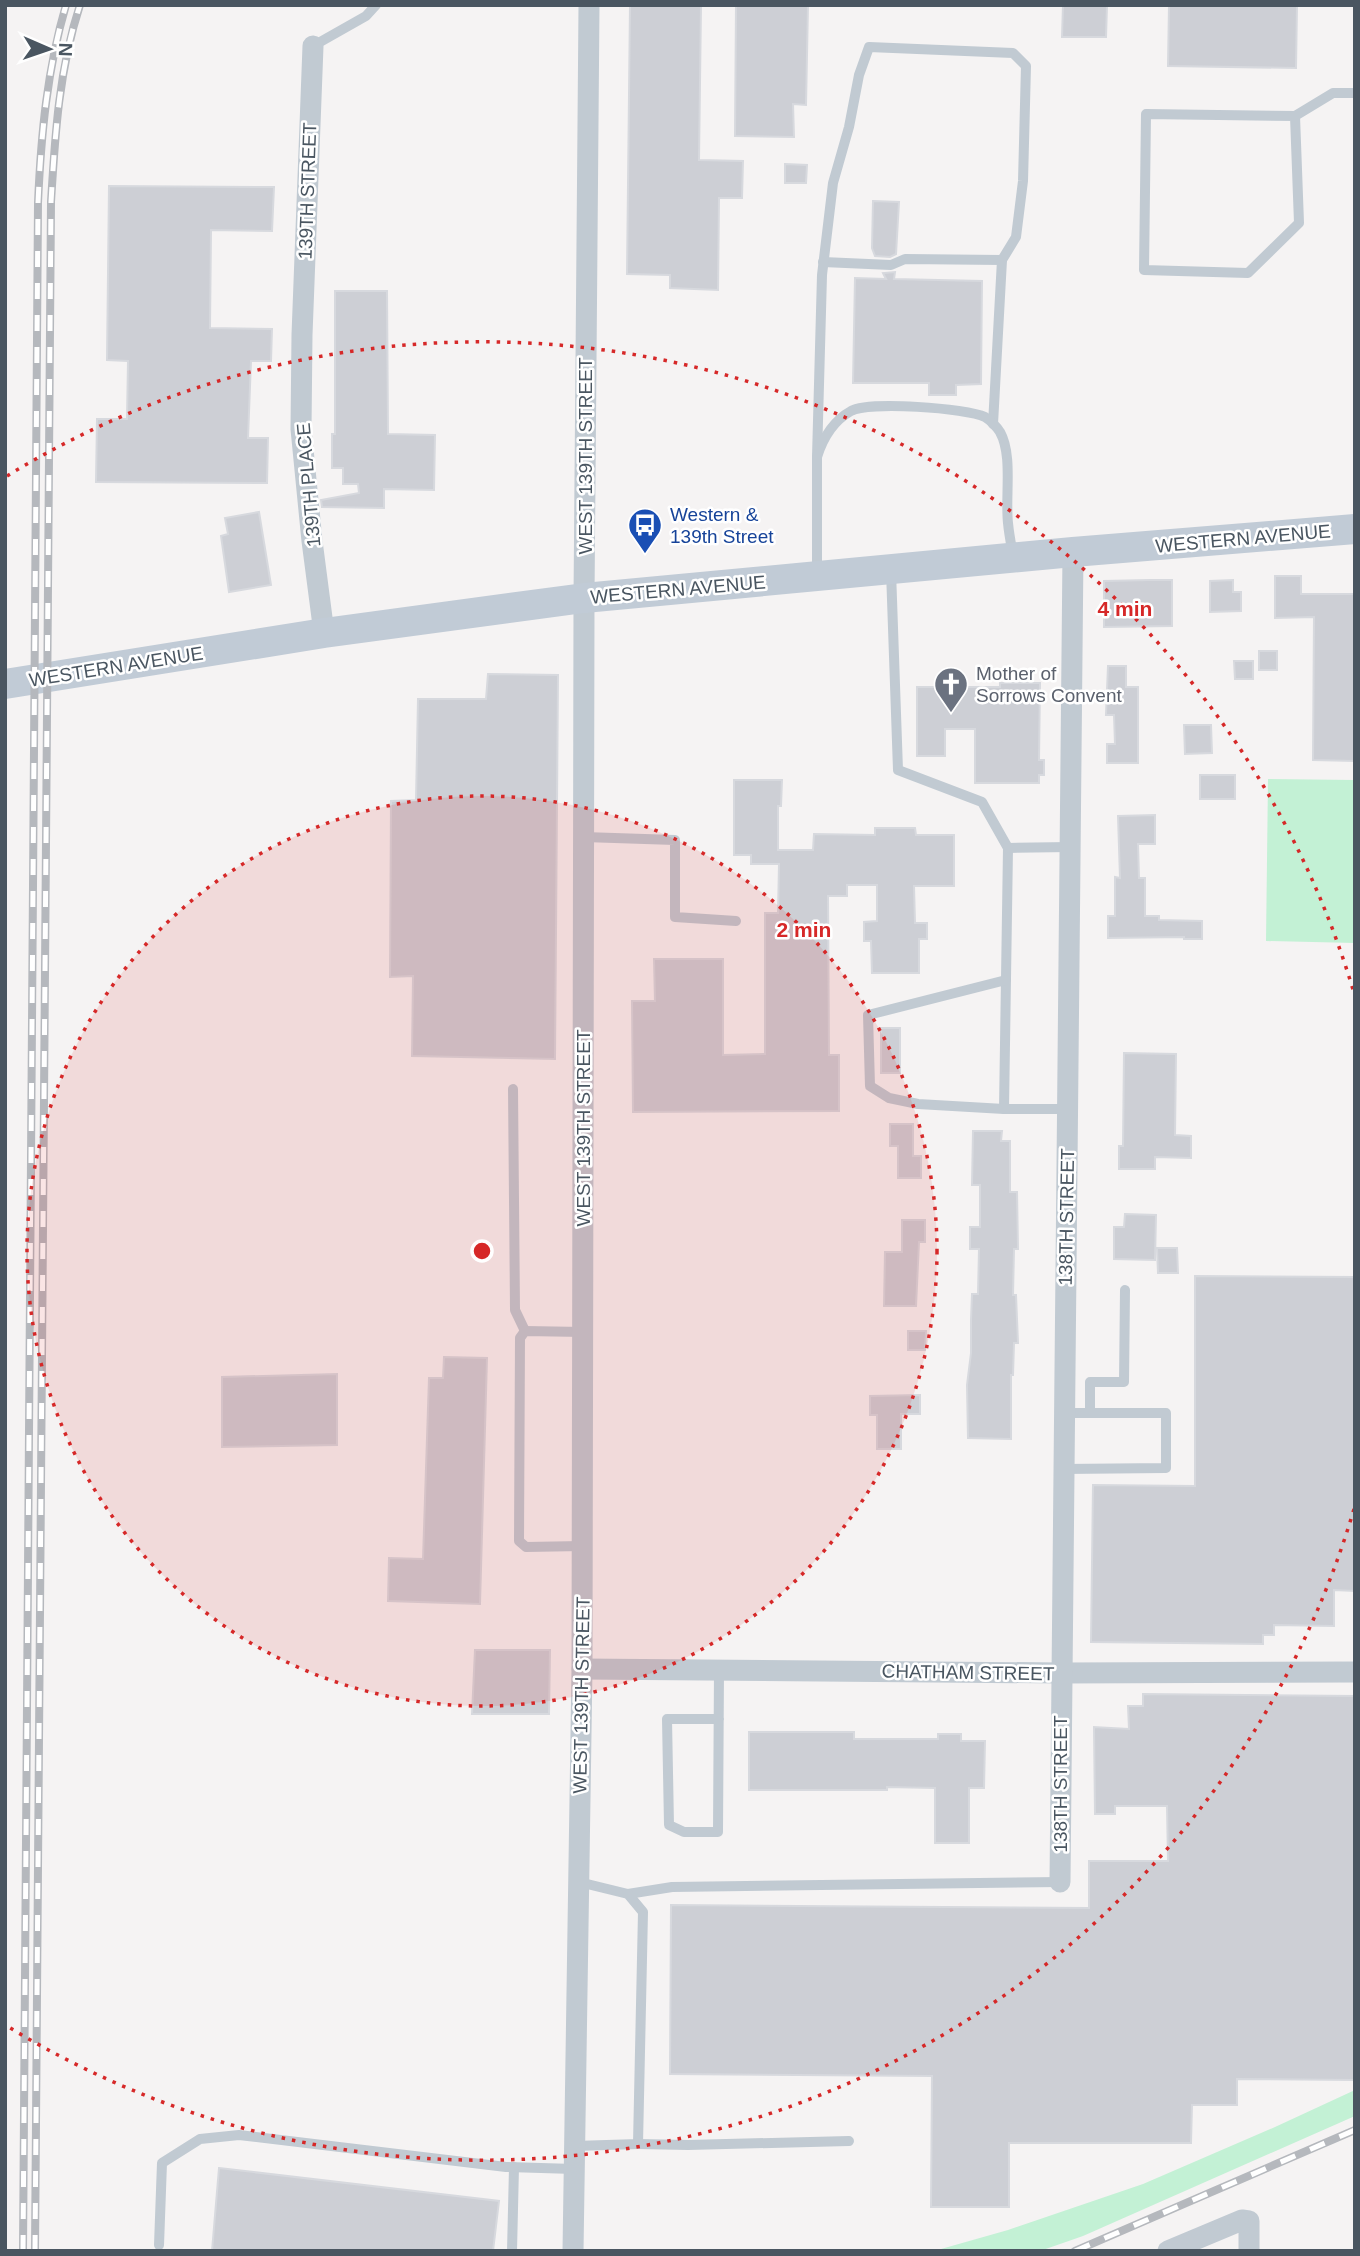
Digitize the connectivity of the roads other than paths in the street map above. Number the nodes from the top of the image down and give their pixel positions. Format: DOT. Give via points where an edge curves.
graph roads {
  1 [pos="376,5"];
  2 [pos="589,5"];
  3 [pos="313,46"];
  4 [pos="1355,93"];
  5 [pos="1295,116"];
  6 [pos="1002,260"];
  7 [pos="823,261"];
  8 [pos="302,335"];
  9 [pos="993,424"];
  10 [pos="817,457"];
  11 [pos="1355,529"];
  12 [pos="1073,552"];
  13 [pos="1013,558"];
  14 [pos="891,569"];
  15 [pos="817,576"];
  16 [pos="584,598"];
  17 [pos="324,633"];
  18 [pos="5,684"];
  19 [pos="583,837"];
  20 [pos="1070,847"];
  21 [pos="1008,848"];
  22 [pos="736,921"];
  23 [pos="1006,980"];
  24 [pos="513,1089"];
  25 [pos="1004,1109"];
  26 [pos="1067,1109"];
  27 [pos="1125,1290"];
  28 [pos="525,1331"];
  29 [pos="583,1332"];
  30 [pos="1064,1413"];
  31 [pos="1090,1413"];
  32 [pos="1063,1469"];
  33 [pos="582,1546"];
  34 [pos="582,1669"];
  35 [pos="719,1670"];
  36 [pos="1355,1672"];
  37 [pos="1061,1673"];
  38 [pos="719,1719"];
  39 [pos="579,1882"];
  40 [pos="1060,1882"];
  41 [pos="628,1894"];
  42 [pos="849,2141"];
  43 [pos="638,2144"];
  44 [pos="575,2146"];
  45 [pos="514,2167"];
  46 [pos="574,2169"];
  47 [pos="159,2245"];
  48 [pos="512,2251"];
  49 [pos="573,2251"];
  50 [pos="1168,2251"];
  51 [pos="1249,2251"];
  1 -- 3 [label="lane" via="366,16"];
  2 -- 16 [label="street, WEST 139TH STREET"];
  3 -- 8 [label="street, 139TH STREET"];
  4 -- 5 [label="lane" via="1333,93"];
  5 -- 5 [label="lane" via="1146,114 1144,270 1248,273 1298,223"];
  6 -- 7 [label="lane" via="905,259 891,265"];
  6 -- 7 [label="lane" via="1016,237 1023,181 1026,66 1013,54 869,47 833,183"];
  6 -- 9 [label="lane"];
  7 -- 10 [label="lane"];
  8 -- 17 [label="street, 139TH PLACE" via="301,429"];
  9 -- 10 [label="lane" via="987,418 958,411 854,408 829,431"];
  9 -- 13 [label="lane" via="1006,446"];
  10 -- 15 [label="lane"];
  11 -- 12 [label="main road, WESTERN AVENUE"];
  12 -- 13 [label="main road, WESTERN AVENUE"];
  12 -- 20 [label="street, 138TH STREET"];
  13 -- 14 [label="main road, WESTERN AVENUE"];
  14 -- 15 [label="main road, WESTERN AVENUE"];
  14 -- 21 [label="lane" via="898,770 982,802"];
  15 -- 16 [label="main road, WESTERN AVENUE"];
  16 -- 17 [label="main road, WESTERN AVENUE"];
  16 -- 19 [label="street, WEST 139TH STREET"];
  17 -- 18 [label="main road, WESTERN AVENUE"];
  19 -- 22 [label="lane" via="675,840 674,917"];
  19 -- 29 [label="street, WEST 139TH STREET"];
  20 -- 21 [label="lane"];
  20 -- 26 [label="street, 138TH STREET"];
  21 -- 23 [label="lane"];
  23 -- 25 [label="lane"];
  23 -- 25 [label="lane" via="868,1015 870,1086 889,1097 918,1104"];
  24 -- 28 [label="lane" via="515,1310"];
  25 -- 26 [label="lane"];
  26 -- 30 [label="street, 138TH STREET"];
  27 -- 31 [label="lane" via="1124,1382 1090,1382"];
  28 -- 29 [label="lane"];
  28 -- 33 [label="lane" via="520,1338 519,1541 526,1547"];
  29 -- 33 [label="street, WEST 139TH STREET"];
  30 -- 31 [label="lane"];
  30 -- 32 [label="street, 138TH STREET"];
  31 -- 32 [label="lane" via="1166,1413 1166,1468"];
  32 -- 37 [label="street, 138TH STREET"];
  33 -- 34 [label="street, WEST 139TH STREET"];
  34 -- 35 [label="street, CHATHAM STREET"];
  34 -- 39 [label="street, WEST 139TH STREET"];
  35 -- 37 [label="street, CHATHAM STREET"];
  35 -- 38 [label="lane"];
  36 -- 37 [label="street, CHATHAM STREET"];
  37 -- 40 [label="street, 138TH STREET"];
  38 -- 38 [label="lane" via="718,1832 684,1832 669,1825 667,1719"];
  39 -- 41 [label="lane"];
  39 -- 44 [label="street, WEST 139TH STREET"];
  40 -- 41 [label="lane" via="672,1887"];
  41 -- 43 [label="lane" via="643,1912"];
  42 -- 43 [label="lane"];
  43 -- 44 [label="lane"];
  44 -- 46 [label="street, WEST 139TH STREET"];
  45 -- 46 [label="lane"];
  45 -- 47 [label="lane" via="239,2136 200,2139 162,2163"];
  45 -- 48 [label="lane"];
  46 -- 49 [label="street, WEST 139TH STREET"];
  50 -- 51 [label="street" via="1242,2220 1249,2221"];
}
